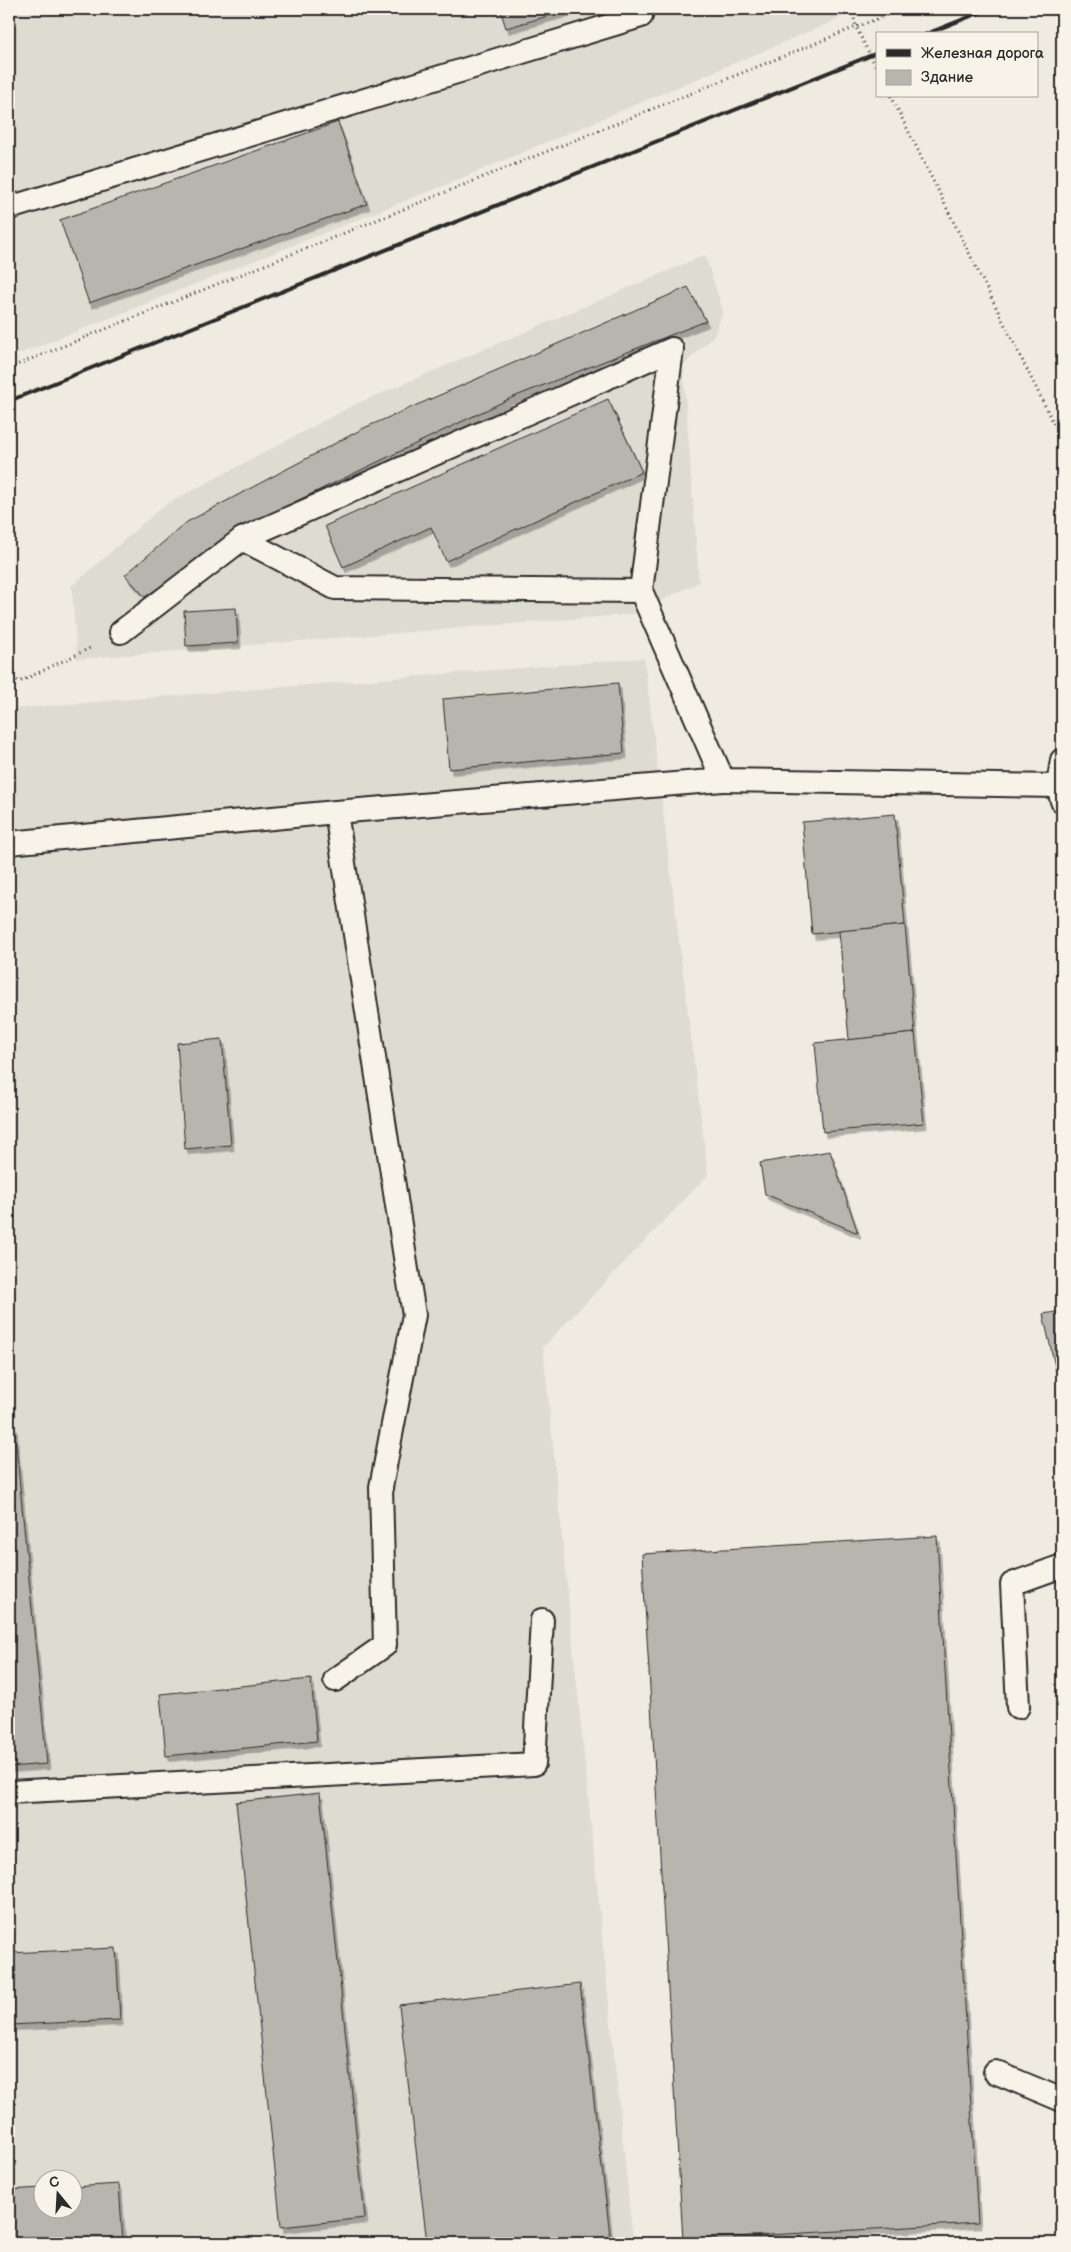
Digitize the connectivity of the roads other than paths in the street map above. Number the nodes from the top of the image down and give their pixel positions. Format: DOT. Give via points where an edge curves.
graph roads {
  1 [pos="641,16"];
  2 [pos="9,208"];
  3 [pos="242,539"];
  4 [pos="641,591"];
  5 [pos="121,632"];
  6 [pos="1061,775"];
  7 [pos="723,780"];
  8 [pos="336,812"];
  9 [pos="9,842"];
  10 [pos="1062,1566"];
  11 [pos="542,1620"];
  12 [pos="335,1680"];
  13 [pos="1018,1707"];
  14 [pos="9,1792"];
  15 [pos="995,2072"];
  16 [pos="1062,2100"];
  1 -- 2 [label="lane"];
  3 -- 4 [label="lane" via="335,588"];
  3 -- 4 [label="lane" via="672,349"];
  3 -- 5 [label="lane"];
  4 -- 7 [label="lane"];
  6 -- 7 [label="lane"];
  7 -- 8 [label="lane"];
  8 -- 9 [label="lane"];
  8 -- 12 [label="lane" via="414,1315 381,1487 385,1645"];
  10 -- 13 [label="lane" via="1012,1584"];
  11 -- 14 [label="lane" via="534,1764"];
  15 -- 16 [label="lane"];
}
